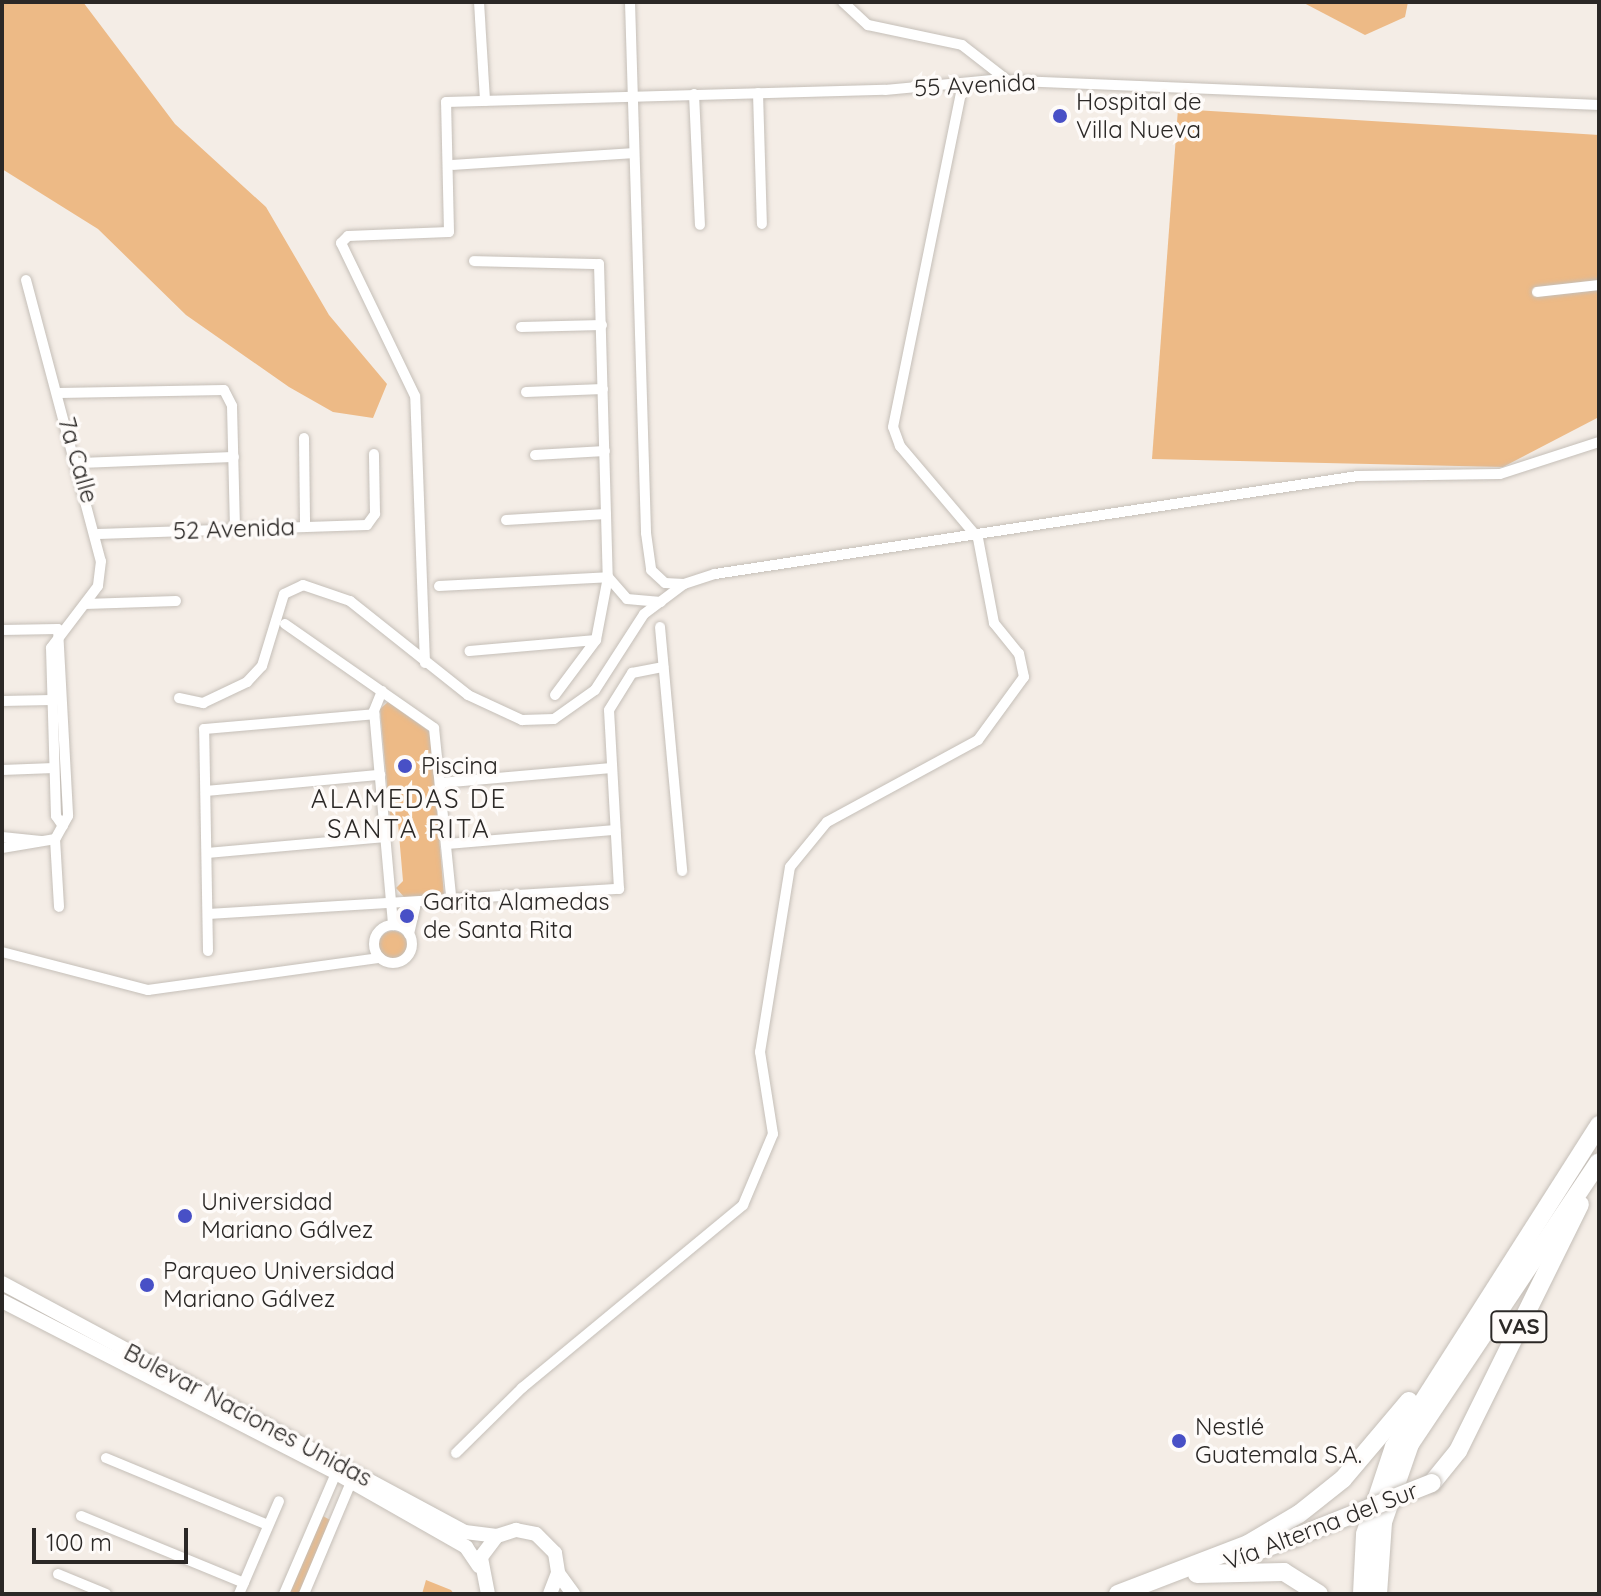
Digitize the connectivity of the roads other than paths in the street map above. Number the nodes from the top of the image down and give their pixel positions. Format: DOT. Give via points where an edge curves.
graph roads {
  1 [pos="479,2"];
  2 [pos="630,2"];
  3 [pos="843,2"];
  4 [pos="1008,81"];
  5 [pos="963,84"];
  6 [pos="758,93"];
  7 [pos="632,94"];
  8 [pos="694,94"];
  9 [pos="485,101"];
  10 [pos="1599,105"];
  11 [pos="634,153"];
  12 [pos="453,165"];
  13 [pos="762,224"];
  14 [pos="700,225"];
  15 [pos="474,261"];
  16 [pos="26,280"];
  17 [pos="1599,285"];
  18 [pos="1537,292"];
  19 [pos="602,325"];
  20 [pos="521,327"];
  21 [pos="603,389"];
  22 [pos="526,392"];
  23 [pos="59,393"];
  24 [pos="304,438"];
  25 [pos="1599,442"];
  26 [pos="605,451"];
  27 [pos="374,454"];
  28 [pos="535,455"];
  29 [pos="234,457"];
  30 [pos="79,463"];
  31 [pos="606,514"];
  32 [pos="506,520"];
  33 [pos="305,526"];
  34 [pos="235,529"];
  35 [pos="98,534"];
  36 [pos="978,538"];
  37 [pos="608,577"];
  38 [pos="684,584"];
  39 [pos="439,586"];
  40 [pos="176,601"];
  41 [pos="661,602"];
  42 [pos="85,604"];
  43 [pos="285,624"];
  44 [pos="660,627"];
  45 [pos="58,629"];
  46 [pos="2,630"];
  47 [pos="596,640"];
  48 [pos="469,651"];
  49 [pos="425,663"];
  50 [pos="663,667"];
  51 [pos="382,691"];
  52 [pos="555,695"];
  53 [pos="179,698"];
  54 [pos="52,700"];
  55 [pos="2,701"];
  56 [pos="374,714"];
  57 [pos="54,768"];
  58 [pos="611,768"];
  59 [pos="2,770"];
  60 [pos="380,775"];
  61 [pos="440,783"];
  62 [pos="206,791"];
  63 [pos="63,826"];
  64 [pos="615,830"];
  65 [pos="2,837"];
  66 [pos="385,837"];
  67 [pos="55,839"];
  68 [pos="41,841"];
  69 [pos="447,844"];
  70 [pos="2,848"];
  71 [pos="207,853"];
  72 [pos="682,871"];
  73 [pos="391,898"];
  74 [pos="452,904"];
  75 [pos="59,907"];
  76 [pos="415,907"];
  77 [pos="208,914"];
  78 [pos="393,925"];
  79 [pos="409,934"];
  80 [pos="374,947"];
  81 [pos="208,951"];
  82 [pos="2,952"];
  83 [pos="380,958"];
  84 [pos="355,963"];
  85 [pos="1599,1125"];
  86 [pos="1599,1164"];
  87 [pos="2,1283"];
  88 [pos="2,1301"];
  89 [pos="1432,1381"];
  90 [pos="456,1453"];
  91 [pos="106,1458"];
  92 [pos="336,1473"];
  93 [pos="351,1482"];
  94 [pos="279,1501"];
  95 [pos="81,1516"];
  96 [pos="268,1525"];
  97 [pos="497,1536"];
  98 [pos="479,1566"];
  99 [pos="558,1573"];
  100 [pos="58,1574"];
  101 [pos="1197,1574"];
  102 [pos="241,1588"];
  103 [pos="106,1594"];
  104 [pos="284,1594"];
  105 [pos="304,1594"];
  106 [pos="488,1594"];
  107 [pos="550,1594"];
  108 [pos="573,1594"];
  109 [pos="1118,1594"];
  110 [pos="1144,1594"];
  111 [pos="1319,1594"];
  112 [pos="1362,1594"];
  113 [pos="1378,1594"];
  1 -- 9 [label="street"];
  2 -- 7 [label="street"];
  3 -- 4 [label="street" via="868,25 962,45"];
  4 -- 5 [label="street, 55 Avenida"];
  4 -- 10 [label="street, 55 Avenida"];
  5 -- 6 [label="street, 55 Avenida"];
  5 -- 36 [label="street" via="893,427 900,446"];
  6 -- 8 [label="street, 55 Avenida"];
  6 -- 13 [label="street"];
  7 -- 8 [label="street, 55 Avenida"];
  7 -- 9 [label="street, 55 Avenida"];
  7 -- 11 [label="street"];
  8 -- 14 [label="street"];
  9 -- 12 [label="street, 55 Avenida" via="446,102"];
  11 -- 12 [label="street"];
  11 -- 38 [label="street" via="650,566 665,583"];
  12 -- 49 [label="street" via="449,232 348,236 341,243 415,396"];
  15 -- 19 [label="street" via="591,260 601,270"];
  16 -- 23 [label="street, 7a Calle"];
  17 -- 18 [label="street"];
  19 -- 20 [label="street"];
  19 -- 21 [label="street"];
  21 -- 22 [label="street"];
  21 -- 26 [label="street"];
  23 -- 29 [label="street" via="227,392"];
  23 -- 30 [label="street, 7a Calle"];
  24 -- 33 [label="street"];
  25 -- 36 [label="street" via="1500,474 1358,476"];
  26 -- 28 [label="street"];
  26 -- 31 [label="street"];
  27 -- 33 [label="street, 52 Avenida" via="370,523"];
  29 -- 30 [label="street"];
  29 -- 34 [label="street"];
  30 -- 35 [label="street, 7a Calle"];
  31 -- 32 [label="street"];
  31 -- 37 [label="street"];
  33 -- 34 [label="street, 52 Avenida"];
  34 -- 35 [label="street, 52 Avenida"];
  35 -- 42 [label="street, 7a Calle" via="101,576"];
  36 -- 38 [label="street"];
  36 -- 90 [label="street" via="994,623 1019,654 1024,677 978,740 827,822 790,867 760,1052 773,1134 756,1186"];
  37 -- 39 [label="street"];
  37 -- 41 [label="street" via="627,599"];
  37 -- 47 [label="street"];
  38 -- 41 [label="street"];
  40 -- 42 [label="street"];
  41 -- 49 [label="street" via="644,614 595,690 554,719 500,711"];
  42 -- 45 [label="street, 7a Calle"];
  43 -- 51 [label="street"];
  44 -- 50 [label="street"];
  45 -- 46 [label="street"];
  45 -- 54 [label="street" via="51,648"];
  45 -- 63 [label="street" via="68,785"];
  47 -- 48 [label="street"];
  47 -- 52 [label="street"];
  49 -- 53 [label="street" via="350,601 303,585 284,594 262,666 247,682 203,703"];
  50 -- 58 [label="street" via="633,671 611,705"];
  50 -- 72 [label="street"];
  51 -- 56 [label="street"];
  51 -- 61 [label="street" via="434,728"];
  54 -- 55 [label="street"];
  54 -- 57 [label="street"];
  56 -- 60 [label="street"];
  56 -- 62 [label="street" via="206,728"];
  57 -- 59 [label="street"];
  57 -- 63 [label="street"];
  58 -- 61 [label="street"];
  58 -- 64 [label="street"];
  60 -- 62 [label="street"];
  60 -- 66 [label="street"];
  61 -- 69 [label="street"];
  62 -- 71 [label="street"];
  63 -- 67 [label="street"];
  64 -- 69 [label="street"];
  64 -- 74 [label="street" via="619,889"];
  65 -- 68 [label="street"];
  66 -- 71 [label="street"];
  66 -- 73 [label="street"];
  67 -- 68 [label="street"];
  67 -- 75 [label="street"];
  68 -- 70 [label="street"];
  69 -- 74 [label="street"];
  71 -- 77 [label="street"];
  73 -- 76 [label="street"];
  73 -- 77 [label="street"];
  73 -- 78 [label="street"];
  74 -- 76 [label="street"];
  76 -- 79 [label="street"];
  77 -- 81 [label="street"];
  78 -- 79 [label="street"];
  78 -- 80 [label="street" via="379,932"];
  79 -- 83 [label="street" via="408,957 391,964"];
  80 -- 83 [label="street"];
  80 -- 84 [label="street"];
  82 -- 84 [label="street" via="148,990"];
  83 -- 84 [label="street"];
  85 -- 89 [label="highway"];
  86 -- 101 [label="highway, Vía Alterna del Sur / VAS, bridge" via="1458,1451 1432,1483"];
  86 -- 113 [label="highway" via="1410,1444 1383,1522"];
  87 -- 97 [label="main road, Bulevar Naciones Unidas" via="465,1532"];
  88 -- 92 [label="main road, Bulevar Naciones Unidas"];
  89 -- 109 [label="highway, Vía Alterna del Sur" via="1343,1479 1299,1514 1248,1544"];
  89 -- 112 [label="highway" via="1380,1480 1365,1534"];
  91 -- 96 [label="street"];
  92 -- 93 [label="main road, Bulevar Naciones Unidas"];
  92 -- 104 [label="street"];
  93 -- 98 [label="main road, Bulevar Naciones Unidas" via="466,1547"];
  93 -- 105 [label="street"];
  94 -- 96 [label="street"];
  95 -- 102 [label="street"];
  96 -- 102 [label="street"];
  97 -- 98 [label="main road"];
  97 -- 99 [label="main road, Bulevar Naciones Unidas" via="536,1534 555,1553"];
  98 -- 106 [label="main road"];
  99 -- 107 [label="main road"];
  99 -- 108 [label="main road"];
  100 -- 103 [label="street"];
  101 -- 110 [label="highway, Vía Alterna del Sur / VAS"];
  101 -- 111 [label="highway" via="1284,1572"];
}
